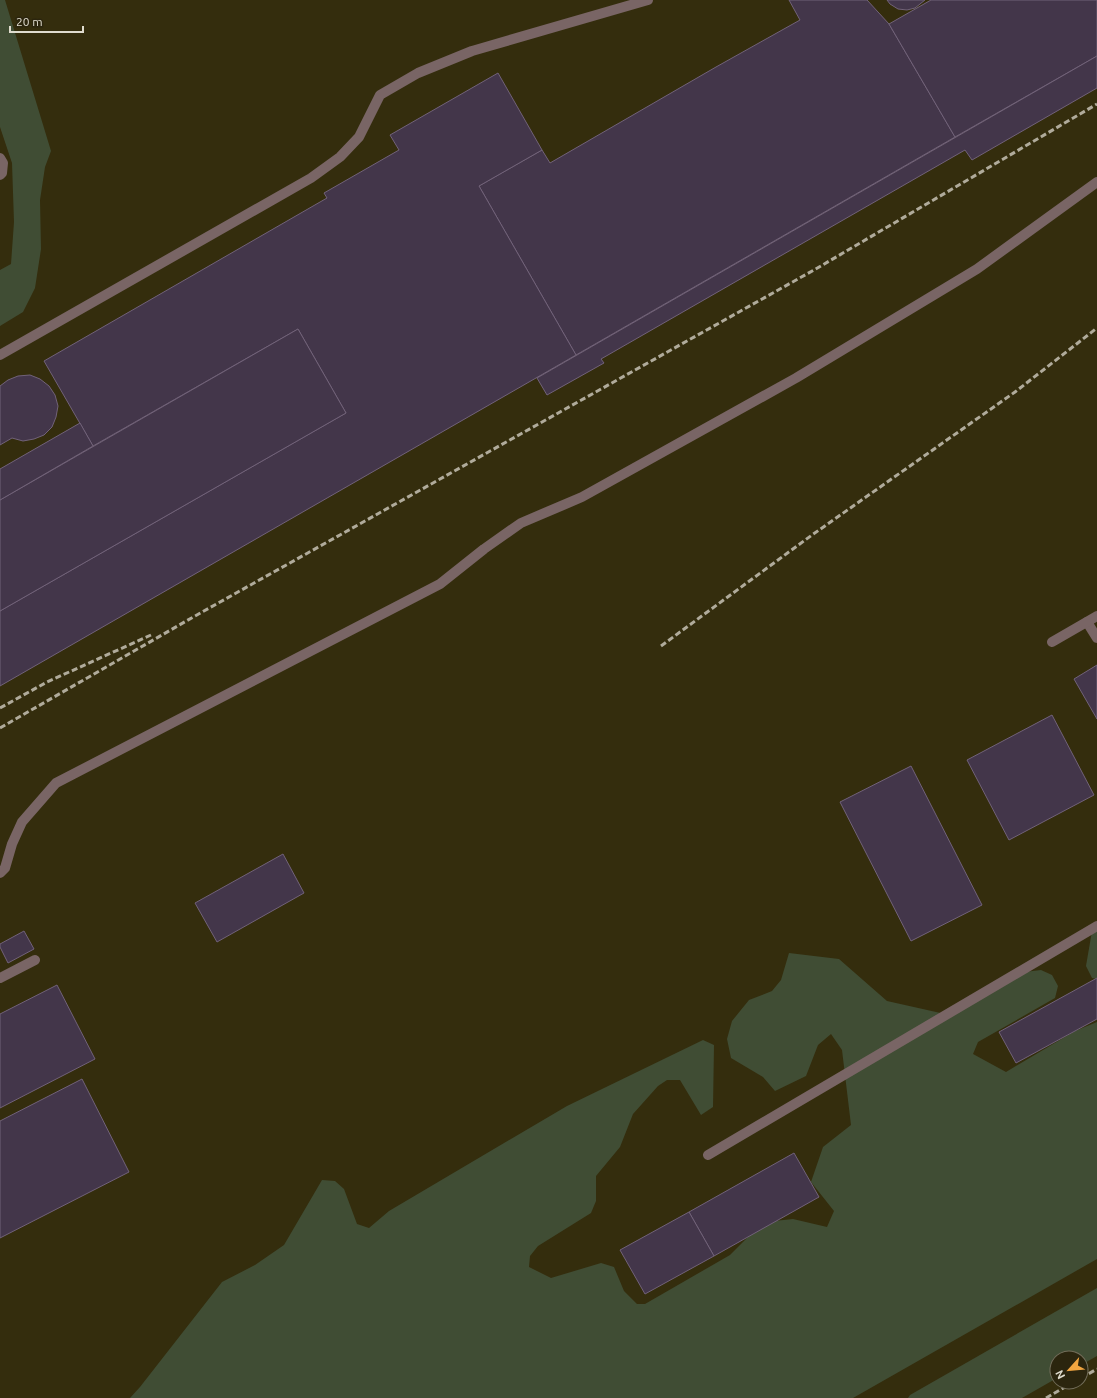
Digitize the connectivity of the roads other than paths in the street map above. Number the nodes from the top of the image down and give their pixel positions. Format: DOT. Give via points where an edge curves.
graph roads {
  1 [pos="648,0"];
  2 [pos="0,158"];
  3 [pos="0,175"];
  4 [pos="1097,182"];
  5 [pos="0,355"];
  6 [pos="1097,616"];
  7 [pos="1087,622"];
  8 [pos="1097,638"];
  9 [pos="1052,642"];
  10 [pos="0,872"];
  11 [pos="1097,926"];
  12 [pos="35,960"];
  13 [pos="0,978"];
  14 [pos="708,1155"];
  1 -- 5 [label="lane" via="472,51 418,73 380,95 359,137 340,157 311,178"];
  2 -- 3 [label="lane" via="3,163"];
  4 -- 10 [label="lane" via="970,273 796,378 582,497 521,524 440,584 56,783 22,822 5,868"];
  6 -- 7 [label="lane"];
  7 -- 8 [label="lane"];
  7 -- 9 [label="lane"];
  11 -- 14 [label="lane"];
  12 -- 13 [label="lane"];
}
